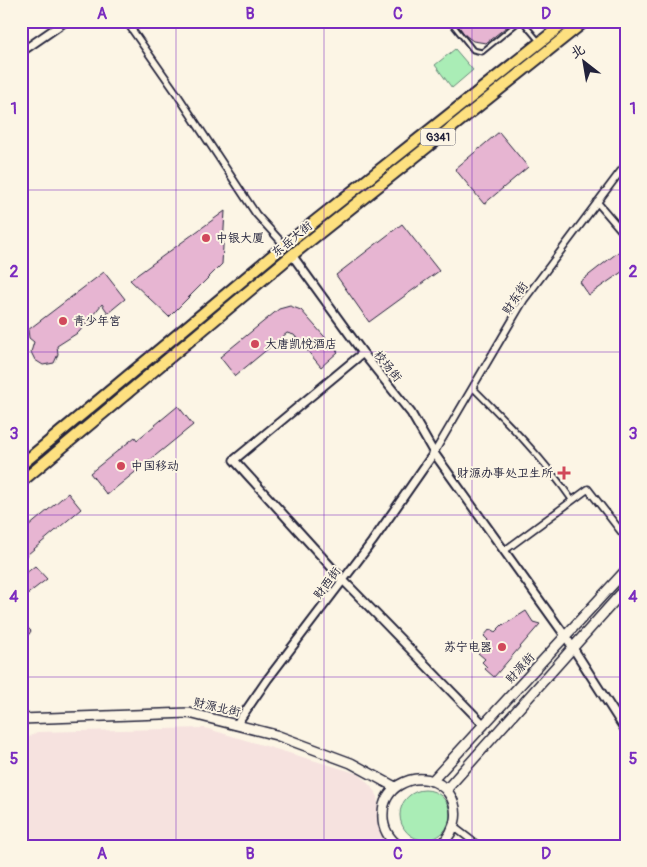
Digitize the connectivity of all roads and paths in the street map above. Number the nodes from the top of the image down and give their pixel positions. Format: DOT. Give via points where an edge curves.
graph roads {
  1 [pos="66,21"];
  2 [pos="126,21"];
  3 [pos="450,21"];
  4 [pos="521,21"];
  5 [pos="567,21"];
  6 [pos="585,21"];
  7 [pos="540,43"];
  8 [pos="21,52"];
  9 [pos="626,164"];
  10 [pos="597,202"];
  11 [pos="626,236"];
  12 [pos="285,245"];
  13 [pos="292,255"];
  14 [pos="363,353"];
  15 [pos="473,388"];
  16 [pos="434,453"];
  17 [pos="21,465"];
  18 [pos="21,482"];
  19 [pos="572,500"];
  20 [pos="626,538"];
  21 [pos="504,551"];
  22 [pos="626,570"];
  23 [pos="344,580"];
  24 [pos="626,588"];
  25 [pos="566,637"];
  26 [pos="573,648"];
  27 [pos="21,719"];
  28 [pos="236,725"];
  29 [pos="484,726"];
  30 [pos="626,731"];
  31 [pos="432,781"];
  32 [pos="395,787"];
  33 [pos="446,790"];
  34 [pos="454,827"];
  35 [pos="399,846"];
  36 [pos="440,846"];
  37 [pos="479,846"];
  1 -- 8 [label="street"];
  2 -- 12 [label="street, 校场街" via="256,214"];
  3 -- 4 [label="lane" via="473,50 482,52"];
  4 -- 7 [label="lane"];
  5 -- 7 [label="highway, 东岳大街 / G341"];
  6 -- 13 [label="highway, 东岳大街 / G341"];
  7 -- 12 [label="highway, 东岳大街 / G341"];
  9 -- 10 [label="street, 财东街"];
  10 -- 11 [label="street"];
  10 -- 15 [label="street, 财东街" via="524,300"];
  12 -- 13 [label="street, 校场街"];
  12 -- 17 [label="highway, 东岳大街 / G341"];
  13 -- 14 [label="street, 校场街"];
  13 -- 18 [label="highway, 东岳大街 / G341"];
  14 -- 16 [label="street, 校场街" via="411,413"];
  14 -- 23 [label="street" via="234,460"];
  15 -- 16 [label="street, 财东街"];
  15 -- 19 [label="street" via="556,476"];
  16 -- 21 [label="street, 校场街"];
  16 -- 23 [label="street, 财西街"];
  19 -- 20 [label="street" via="588,489"];
  19 -- 21 [label="street"];
  21 -- 25 [label="street, 校场街"];
  22 -- 25 [label="main road, 财源街"];
  23 -- 28 [label="street, 财西街"];
  23 -- 29 [label="street"];
  24 -- 26 [label="main road, 财源街"];
  25 -- 26 [label="street, 校场街"];
  25 -- 29 [label="main road, 财源街"];
  26 -- 30 [label="street, 校场街"];
  26 -- 33 [label="main road, 财源街"];
  27 -- 28 [label="main road, 财源北街" via="189,713"];
  28 -- 32 [label="main road, 财源北街" via="276,735 351,763"];
  29 -- 31 [label="main road, 财源街"];
  31 -- 32 [label="main road" via="417,778"];
  31 -- 33 [label="main road"];
  32 -- 35 [label="main road" via="387,797 382,820 386,832"];
  33 -- 34 [label="main road" via="454,804"];
  34 -- 36 [label="main road"];
  34 -- 37 [label="street"];
}
